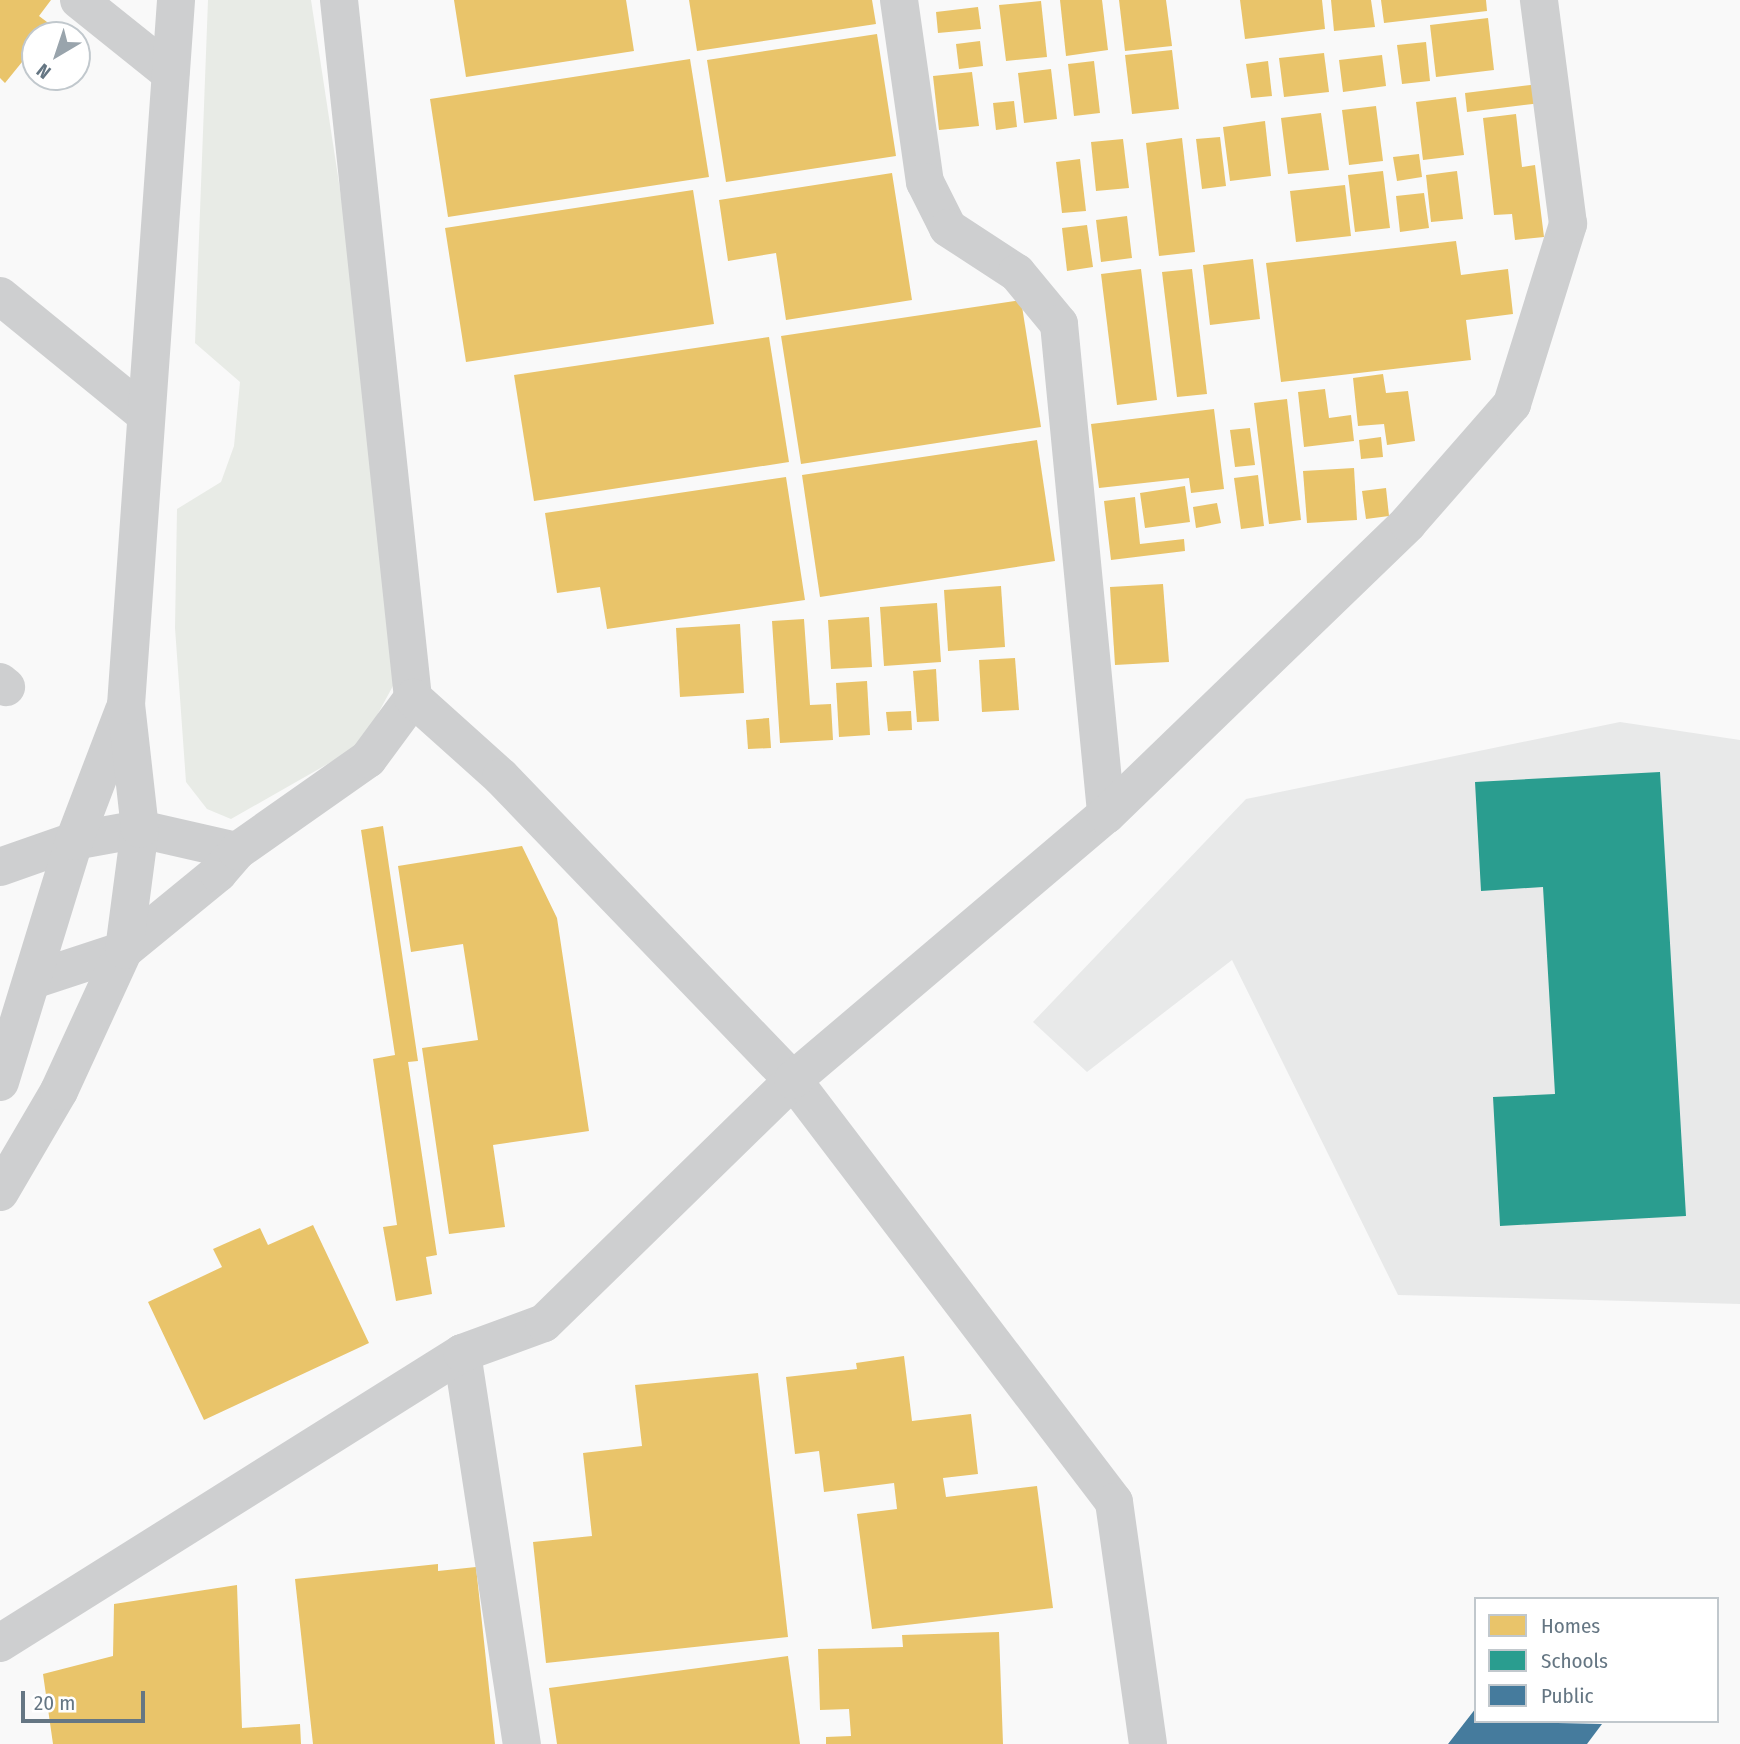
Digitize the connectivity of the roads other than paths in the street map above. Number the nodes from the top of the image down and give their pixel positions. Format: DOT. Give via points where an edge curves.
graph roads {
  1 [pos="79,0"];
  2 [pos="176,0"];
  3 [pos="339,0"];
  4 [pos="899,0"];
  5 [pos="1539,0"];
  6 [pos="170,73"];
  7 [pos="0,296"];
  8 [pos="146,415"];
  9 [pos="413,698"];
  10 [pos="126,705"];
  11 [pos="1106,815"];
  12 [pos="140,829"];
  13 [pos="74,841"];
  14 [pos="237,851"];
  15 [pos="0,867"];
  16 [pos="124,950"];
  17 [pos="33,980"];
  18 [pos="793,1080"];
  19 [pos="0,1082"];
  20 [pos="0,1192"];
  21 [pos="462,1353"];
  22 [pos="0,1643"];
  23 [pos="1145,1704"];
  24 [pos="522,1744"];
  25 [pos="1148,1744"];
  26 [pos="1175,1744"];
  1 -- 6 [label="street"];
  2 -- 6 [label="street"];
  3 -- 9 [label="street"];
  4 -- 11 [label="street" via="925,183 948,228 1017,273 1059,324"];
  5 -- 11 [label="street" via="1569,224 1511,404 1408,523"];
  6 -- 8 [label="street"];
  7 -- 8 [label="street"];
  8 -- 10 [label="street"];
  9 -- 14 [label="street" via="368,759"];
  9 -- 18 [label="street" via="502,777"];
  10 -- 12 [label="street"];
  10 -- 13 [label="street"];
  11 -- 18 [label="street"];
  12 -- 13 [label="street"];
  12 -- 14 [label="street"];
  12 -- 16 [label="street"];
  13 -- 15 [label="street"];
  13 -- 17 [label="street"];
  14 -- 16 [label="street" via="218,873"];
  16 -- 17 [label="street"];
  16 -- 20 [label="street" via="59,1091"];
  17 -- 19 [label="street"];
  18 -- 21 [label="street" via="544,1323"];
  18 -- 23 [label="street" via="1114,1502"];
  21 -- 22 [label="street"];
  21 -- 24 [label="street"];
  23 -- 25 [label="street"];
  23 -- 26 [label="street"];
}
